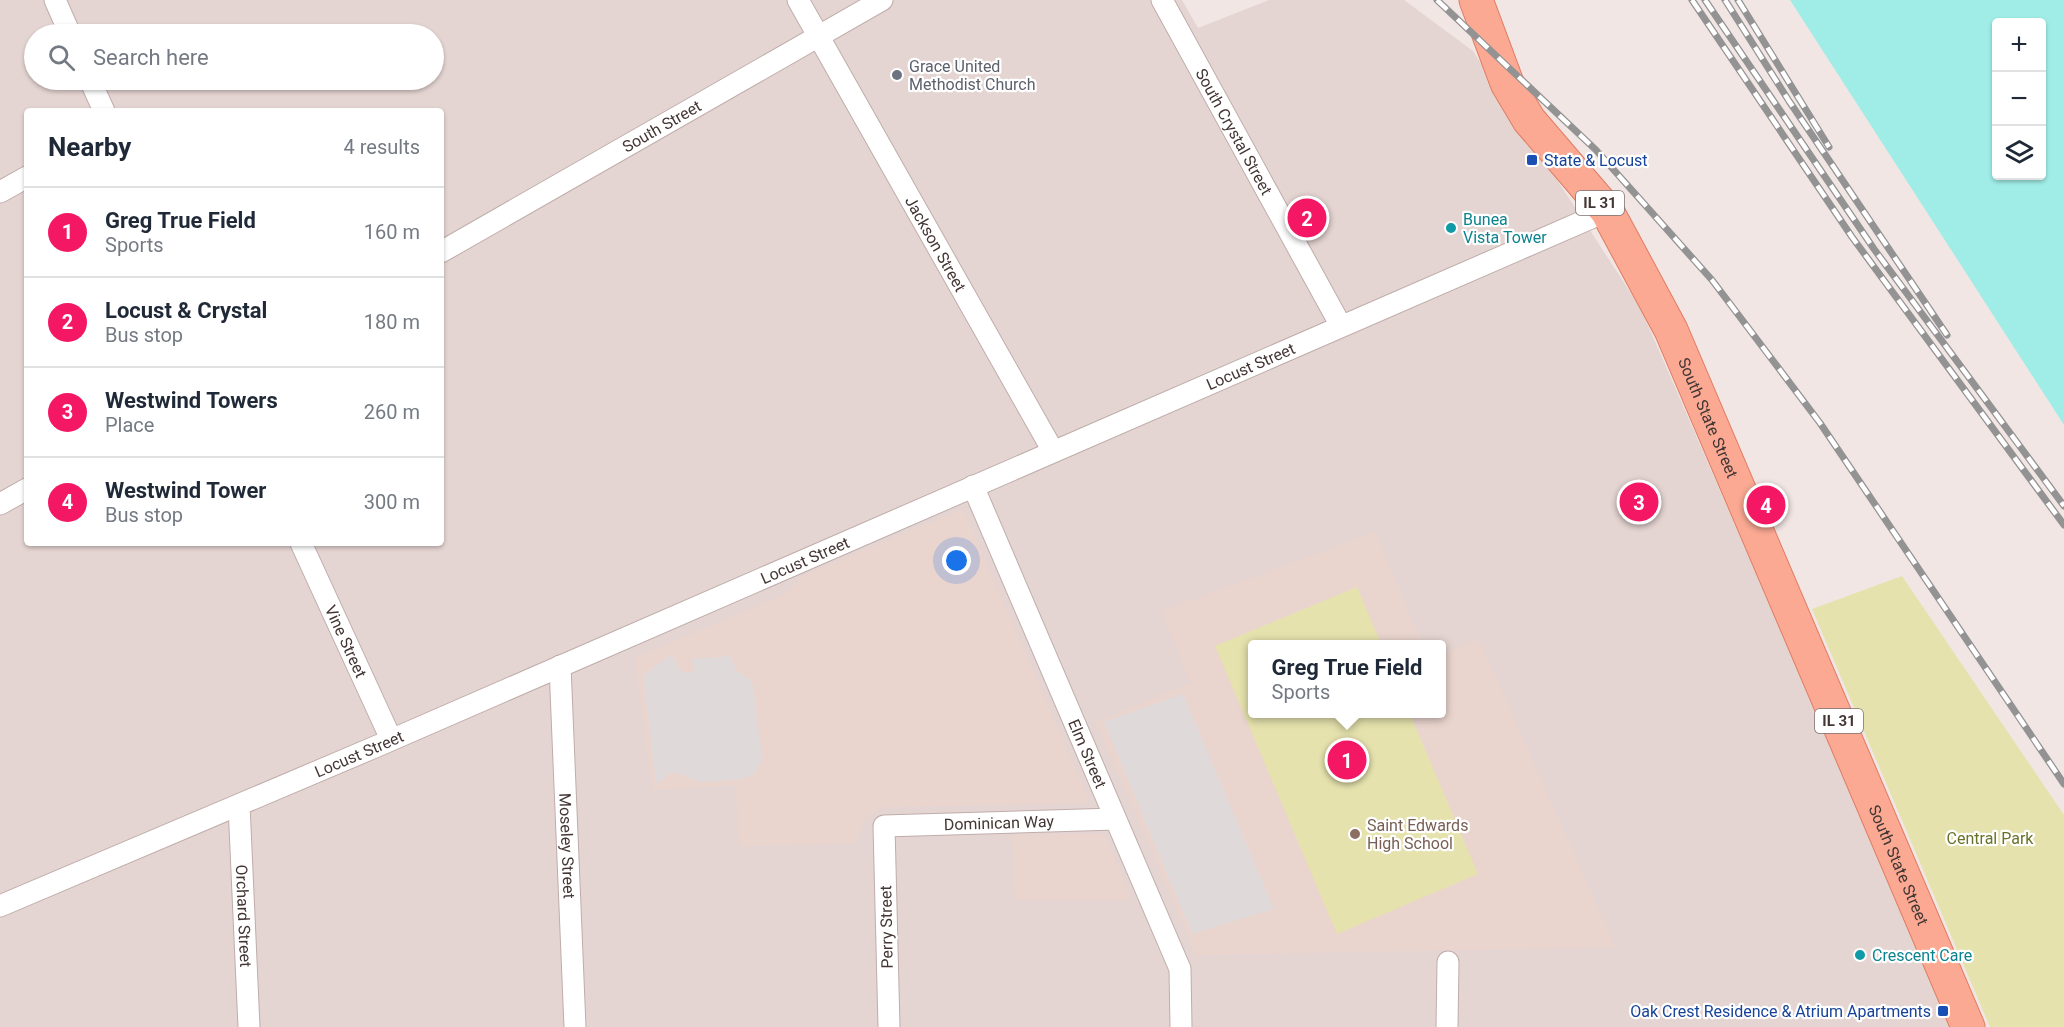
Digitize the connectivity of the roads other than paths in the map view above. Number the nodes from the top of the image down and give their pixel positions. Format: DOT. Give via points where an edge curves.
graph roads {
  1 [pos="55,0"];
  2 [pos="798,0"];
  3 [pos="882,0"];
  4 [pos="1162,0"];
  5 [pos="1476,0"];
  6 [pos="66,24"];
  7 [pos="819,36"];
  8 [pos="95,90"];
  9 [pos="103,108"];
  10 [pos="24,179"];
  11 [pos="0,192"];
  12 [pos="1607,211"];
  13 [pos="444,250"];
  14 [pos="1341,326"];
  15 [pos="1053,451"];
  16 [pos="973,486"];
  17 [pos="24,491"];
  18 [pos="0,504"];
  19 [pos="302,546"];
  20 [pos="560,666"];
  21 [pos="391,740"];
  22 [pos="238,805"];
  23 [pos="1115,819"];
  24 [pos="884,826"];
  25 [pos="0,906"];
  26 [pos="1448,962"];
  27 [pos="249,1027"];
  28 [pos="575,1027"];
  29 [pos="889,1027"];
  30 [pos="1181,1027"];
  31 [pos="1447,1027"];
  32 [pos="1968,1027"];
  1 -- 6 [label="street"];
  2 -- 7 [label="street, Jackson Street"];
  3 -- 7 [label="street, South Street"];
  4 -- 14 [label="street, South Crystal Street"];
  5 -- 12 [label="main road, South State Street / IL 31" via="1507,83 1529,120"];
  7 -- 13 [label="street, South Street"];
  7 -- 15 [label="street, Jackson Street"];
  8 -- 9 [label="street"];
  10 -- 11 [label="street"];
  12 -- 14 [label="street, Locust Street"];
  12 -- 32 [label="main road, South State Street / IL 31" via="1671,330"];
  14 -- 15 [label="street, Locust Street"];
  15 -- 16 [label="street, Locust Street"];
  16 -- 20 [label="street, Locust Street"];
  16 -- 23 [label="street, Elm Street"];
  17 -- 18 [label="street"];
  19 -- 21 [label="street, Vine Street"];
  20 -- 21 [label="street, Locust Street"];
  20 -- 28 [label="street, Moseley Street"];
  21 -- 22 [label="street, Locust Street"];
  22 -- 25 [label="street, Locust Street"];
  22 -- 27 [label="street, Orchard Street"];
  23 -- 24 [label="street, Dominican Way"];
  23 -- 30 [label="street, Elm Street" via="1180,969"];
  24 -- 29 [label="street, Perry Street"];
  26 -- 31 [label="street"];
}
